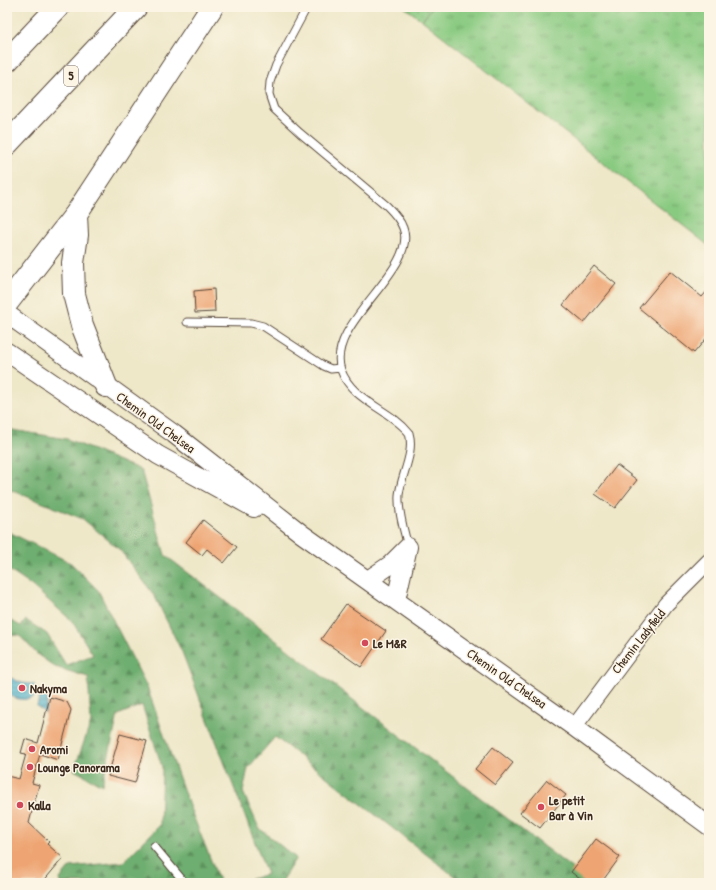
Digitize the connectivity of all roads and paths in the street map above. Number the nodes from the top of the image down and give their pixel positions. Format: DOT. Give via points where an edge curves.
graph roads {
  1 [pos="58,7"];
  2 [pos="136,7"];
  3 [pos="212,7"];
  4 [pos="307,7"];
  5 [pos="7,61"];
  6 [pos="7,144"];
  7 [pos="76,214"];
  8 [pos="7,303"];
  9 [pos="7,314"];
  10 [pos="187,322"];
  11 [pos="7,352"];
  12 [pos="340,368"];
  13 [pos="106,386"];
  14 [pos="302,534"];
  15 [pos="408,547"];
  16 [pos="709,561"];
  17 [pos="368,580"];
  18 [pos="396,600"];
  19 [pos="574,726"];
  20 [pos="709,826"];
  21 [pos="154,846"];
  22 [pos="184,883"];
  1 -- 5 [label="highway"];
  2 -- 6 [label="highway, 5"];
  3 -- 7 [label="highway"];
  4 -- 12 [label="lane" via="276,65 270,82 269,94 274,109 387,206 396,216 405,235 403,248 396,262 341,341 338,358"];
  7 -- 8 [label="highway"];
  7 -- 13 [label="highway" via="74,294 82,324"];
  9 -- 13 [label="street, Chemin Old Chelsea"];
  10 -- 12 [label="lane" via="251,323 263,326 324,366 331,369"];
  11 -- 14 [label="street, Chemin Old Chelsea" via="158,455"];
  12 -- 15 [label="lane" via="355,391 409,433 411,444 399,496 400,516"];
  13 -- 14 [label="street, Chemin Old Chelsea" via="174,434"];
  14 -- 17 [label="street, Chemin Old Chelsea"];
  15 -- 17 [label="street" via="390,565"];
  15 -- 18 [label="street"];
  16 -- 19 [label="street, Chemin Ladyfield" via="666,604"];
  17 -- 18 [label="street, Chemin Old Chelsea"];
  18 -- 19 [label="street, Chemin Old Chelsea"];
  19 -- 20 [label="street, Chemin Old Chelsea"];
  21 -- 22 [label="lane"];
}
